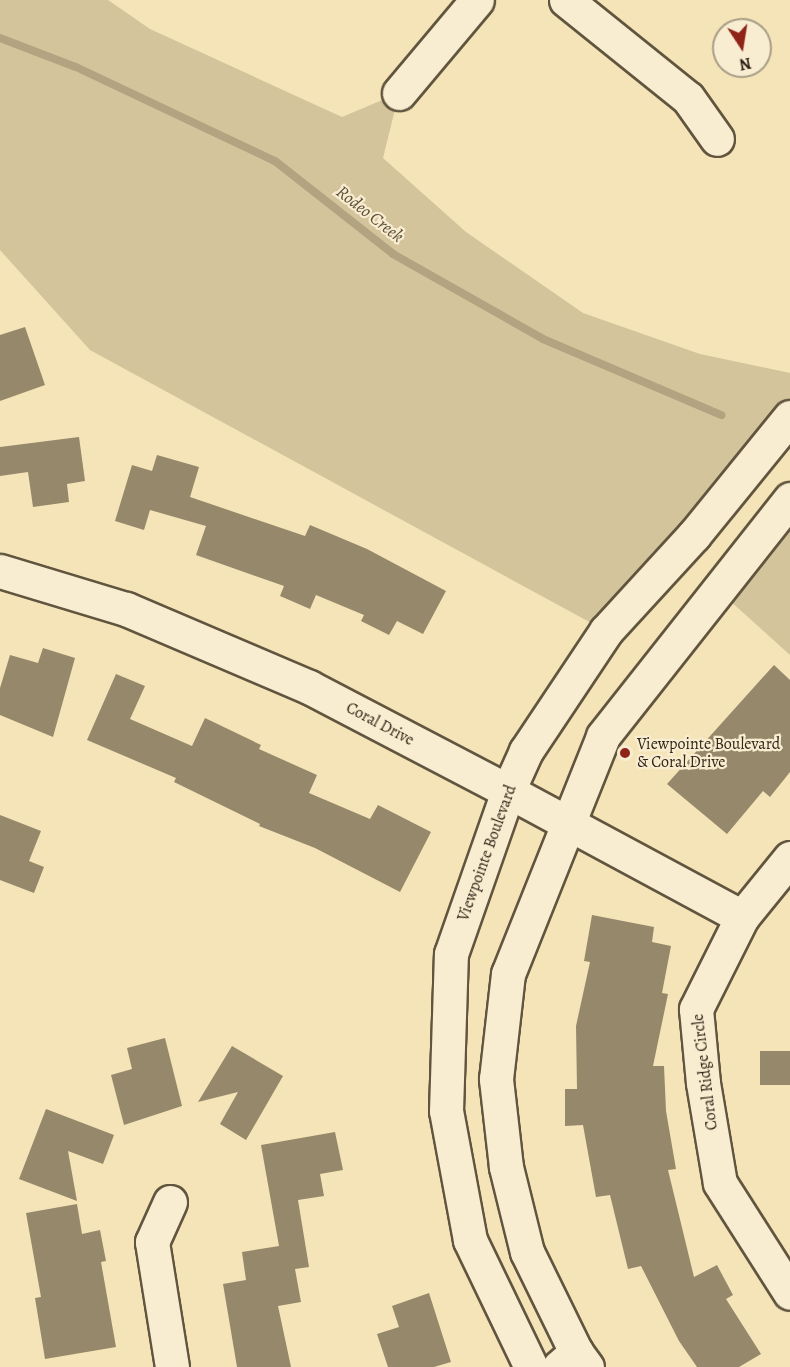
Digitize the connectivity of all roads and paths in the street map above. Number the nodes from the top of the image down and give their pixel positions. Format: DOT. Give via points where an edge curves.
graph roads {
  1 [pos="477,0"];
  2 [pos="566,0"];
  3 [pos="399,93"];
  4 [pos="717,139"];
  5 [pos="790,417"];
  6 [pos="790,499"];
  7 [pos="0,571"];
  8 [pos="508,791"];
  9 [pos="568,822"];
  10 [pos="790,858"];
  11 [pos="742,917"];
  12 [pos="170,1202"];
  13 [pos="790,1293"];
  14 [pos="574,1362"];
  15 [pos="172,1367"];
  16 [pos="531,1367"];
  1 -- 3 [label="street"];
  2 -- 4 [label="street" via="688,98"];
  5 -- 8 [label="street, Viewpointe Boulevard" via="694,535 606,631 526,751"];
  6 -- 9 [label="street" via="603,736"];
  7 -- 8 [label="street, Coral Drive" via="126,609 309,687"];
  8 -- 9 [label="street, Coral Drive"];
  8 -- 16 [label="street, Viewpointe Boulevard" via="451,954 446,1111 470,1240"];
  9 -- 11 [label="street, Coral Drive"];
  9 -- 14 [label="street" via="508,975 496,1079 506,1167 527,1252"];
  10 -- 11 [label="street, Coral Ridge Circle"];
  11 -- 13 [label="street, Coral Ridge Circle" via="696,1009 703,1083 720,1183"];
  12 -- 15 [label="street" via="152,1242"];
}
